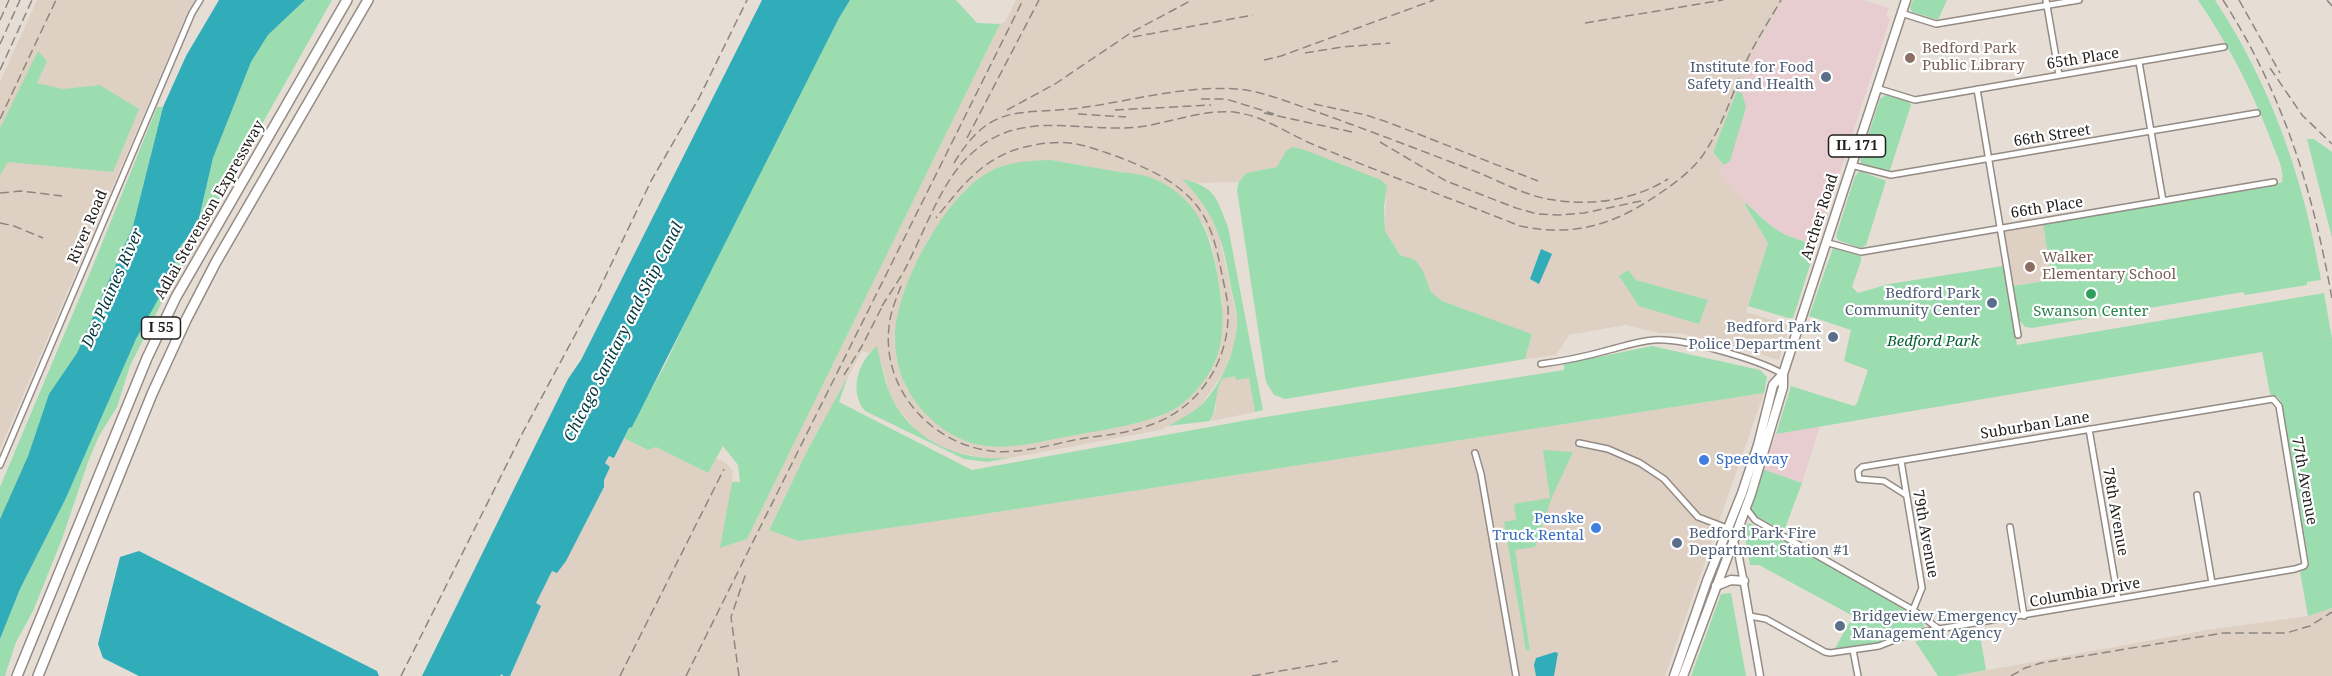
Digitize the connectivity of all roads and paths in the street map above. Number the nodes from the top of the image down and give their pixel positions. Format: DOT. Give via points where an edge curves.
graph roads {
  1 [pos="200,0"];
  2 [pos="347,0"];
  3 [pos="368,0"];
  4 [pos="1906,0"];
  5 [pos="2079,0"];
  6 [pos="2046,3"];
  7 [pos="1901,13"];
  8 [pos="2224,46"];
  9 [pos="2139,62"];
  10 [pos="2058,75"];
  11 [pos="1876,88"];
  12 [pos="1977,89"];
  13 [pos="2257,113"];
  14 [pos="2151,132"];
  15 [pos="1989,159"];
  16 [pos="1851,165"];
  17 [pos="2274,182"];
  18 [pos="2163,201"];
  19 [pos="2000,228"];
  20 [pos="1825,242"];
  21 [pos="2018,335"];
  22 [pos="1541,364"];
  23 [pos="1783,374"];
  24 [pos="2275,401"];
  25 [pos="2089,429"];
  26 [pos="1578,443"];
  27 [pos="1475,453"];
  28 [pos="1900,461"];
  29 [pos="0,465"];
  30 [pos="1906,495"];
  31 [pos="2197,495"];
  32 [pos="1746,508"];
  33 [pos="1755,520"];
  34 [pos="1740,521"];
  35 [pos="2010,527"];
  36 [pos="1727,528"];
  37 [pos="1732,542"];
  38 [pos="2304,566"];
  39 [pos="1744,581"];
  40 [pos="2212,583"];
  41 [pos="1716,586"];
  42 [pos="2118,599"];
  43 [pos="1913,610"];
  44 [pos="1750,616"];
  45 [pos="2024,616"];
  46 [pos="1939,629"];
  47 [pos="1853,650"];
  48 [pos="17,676"];
  49 [pos="38,676"];
  50 [pos="1516,676"];
  51 [pos="1674,676"];
  52 [pos="1683,676"];
  53 [pos="1760,676"];
  54 [pos="1858,676"];
  1 -- 29 [label="street, River Road"];
  2 -- 48 [label="highway, Adlai Stevenson Expressway / I 55" via="176,297 147,358"];
  3 -- 49 [label="highway, Adlai Stevenson Expressway / I 55" via="186,320"];
  4 -- 7 [label="main road, Archer Road / IL 171"];
  5 -- 6 [label="street"];
  6 -- 7 [label="street" via="1936,24"];
  6 -- 10 [label="street"];
  7 -- 11 [label="main road, Archer Road / IL 171"];
  8 -- 9 [label="street, 65th Place"];
  9 -- 10 [label="street, 65th Place"];
  9 -- 14 [label="street"];
  10 -- 12 [label="street, 65th Place"];
  11 -- 12 [label="street, 65th Place" via="1915,100"];
  11 -- 16 [label="main road, Archer Road / IL 171"];
  12 -- 15 [label="street"];
  13 -- 14 [label="street, 66th Street"];
  14 -- 15 [label="street, 66th Street"];
  14 -- 18 [label="street"];
  15 -- 16 [label="street, 66th Street" via="1891,176"];
  15 -- 19 [label="street"];
  16 -- 20 [label="main road, Archer Road / IL 171"];
  17 -- 18 [label="street, 66th Place"];
  18 -- 19 [label="street, 66th Place"];
  19 -- 20 [label="street, 66th Place" via="1861,252"];
  19 -- 21 [label="street"];
  20 -- 23 [label="main road, Archer Road / IL 171"];
  22 -- 23 [label="street" via="1656,340 1736,356 1768,365"];
  23 -- 32 [label="main road, Archer Road / IL 171" via="1771,434"];
  23 -- 36 [label="main road, Archer Road / IL 171" via="1773,385 1758,445"];
  24 -- 25 [label="street, Suburban Lane"];
  24 -- 38 [label="street, 77th Avenue" via="2279,406"];
  25 -- 28 [label="street, Suburban Lane"];
  25 -- 42 [label="street, 78th Avenue"];
  26 -- 36 [label="street" via="1608,449 1640,464 1664,479 1698,517"];
  27 -- 50 [label="street"];
  28 -- 30 [label="street, 79th Avenue"];
  28 -- 30 [label="street, Suburban Lane" via="1862,467 1858,476 1884,482"];
  30 -- 43 [label="street, 79th Avenue" via="1922,588"];
  31 -- 40 [label="street"];
  32 -- 33 [label="street"];
  32 -- 34 [label="main road, Archer Road / IL 171"];
  33 -- 34 [label="street"];
  33 -- 43 [label="street"];
  34 -- 37 [label="main road, Archer Road / IL 171"];
  35 -- 45 [label="street"];
  36 -- 37 [label="street"];
  36 -- 51 [label="main road, Archer Road / IL 171"];
  37 -- 39 [label="street"];
  37 -- 41 [label="main road, Archer Road / IL 171"];
  38 -- 40 [label="street, Columbia Drive"];
  39 -- 41 [label="main road" via="1731,580"];
  39 -- 44 [label="street"];
  40 -- 42 [label="street, Columbia Drive"];
  41 -- 52 [label="main road, Archer Road / IL 171"];
  42 -- 45 [label="street, Columbia Drive"];
  43 -- 46 [label="street"];
  44 -- 47 [label="street, Columbia Drive" via="1766,619 1825,652"];
  44 -- 53 [label="street"];
  45 -- 46 [label="street, Columbia Drive"];
  46 -- 47 [label="street, Columbia Drive"];
  47 -- 54 [label="street"];
}
